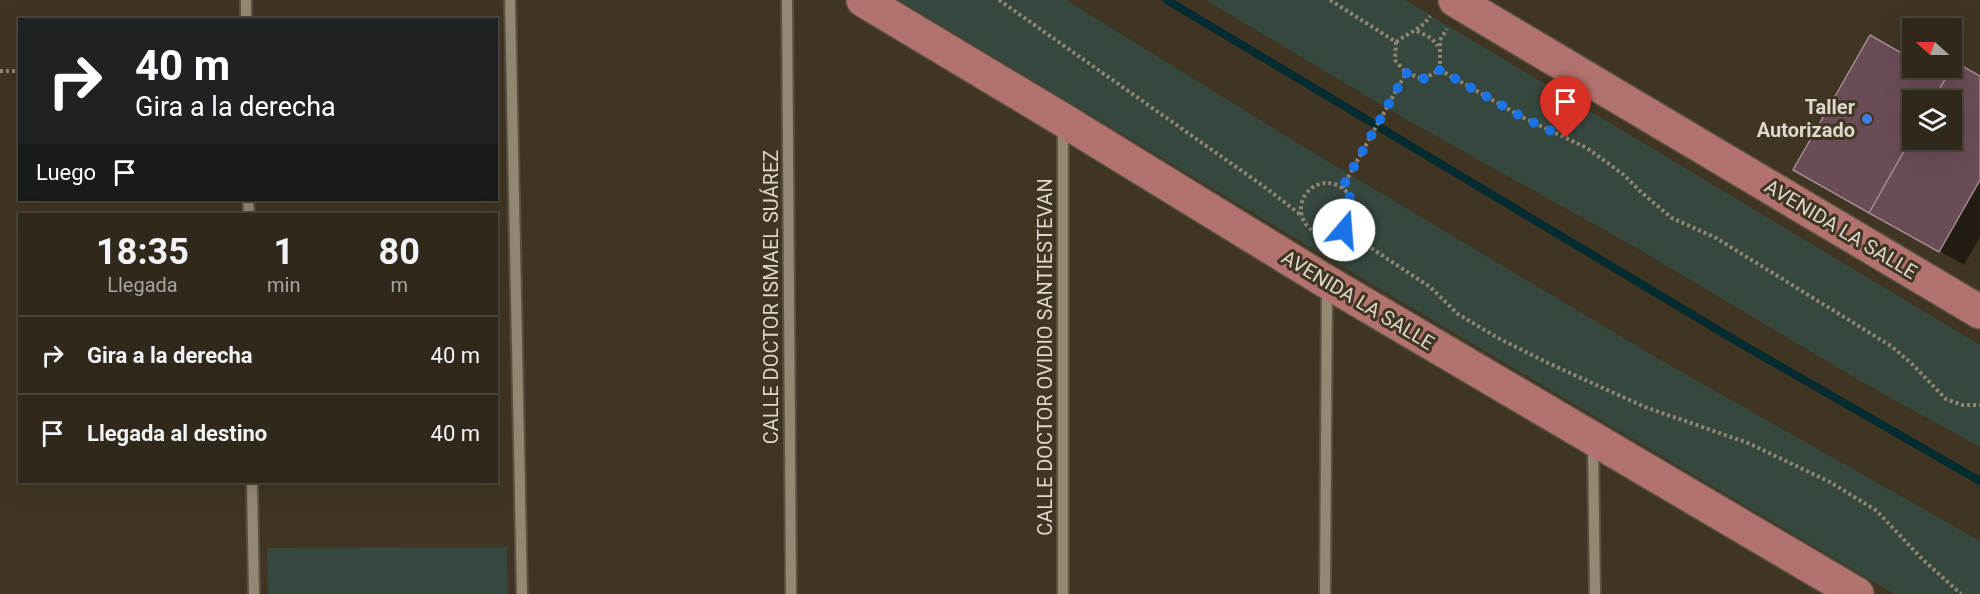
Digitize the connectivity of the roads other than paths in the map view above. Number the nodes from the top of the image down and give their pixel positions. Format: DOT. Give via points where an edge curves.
graph roads {
  1 [pos="246,0"];
  2 [pos="510,0"];
  3 [pos="787,0"];
  4 [pos="862,0"];
  5 [pos="1447,12"];
  6 [pos="246,18"];
  7 [pos="1063,120"];
  8 [pos="1327,282"];
  9 [pos="1980,312"];
  10 [pos="1593,437"];
  11 [pos="252,483"];
  12 [pos="254,594"];
  13 [pos="522,594"];
  14 [pos="791,594"];
  15 [pos="1063,594"];
  16 [pos="1325,594"];
  17 [pos="1595,594"];
  18 [pos="1857,594"];
  1 -- 6 [label="street"];
  2 -- 13 [label="street"];
  3 -- 14 [label="street, CALLE DOCTOR ISMAEL SUÁREZ"];
  4 -- 7 [label="main road, AVENIDA LA SALLE"];
  5 -- 9 [label="main road, AVENIDA LA SALLE"];
  7 -- 8 [label="main road, AVENIDA LA SALLE"];
  7 -- 15 [label="street, CALLE DOCTOR OVIDIO SANTIESTEVAN"];
  8 -- 10 [label="main road, AVENIDA LA SALLE"];
  8 -- 16 [label="street"];
  10 -- 17 [label="street"];
  10 -- 18 [label="main road, AVENIDA LA SALLE"];
  11 -- 12 [label="street"];
}
